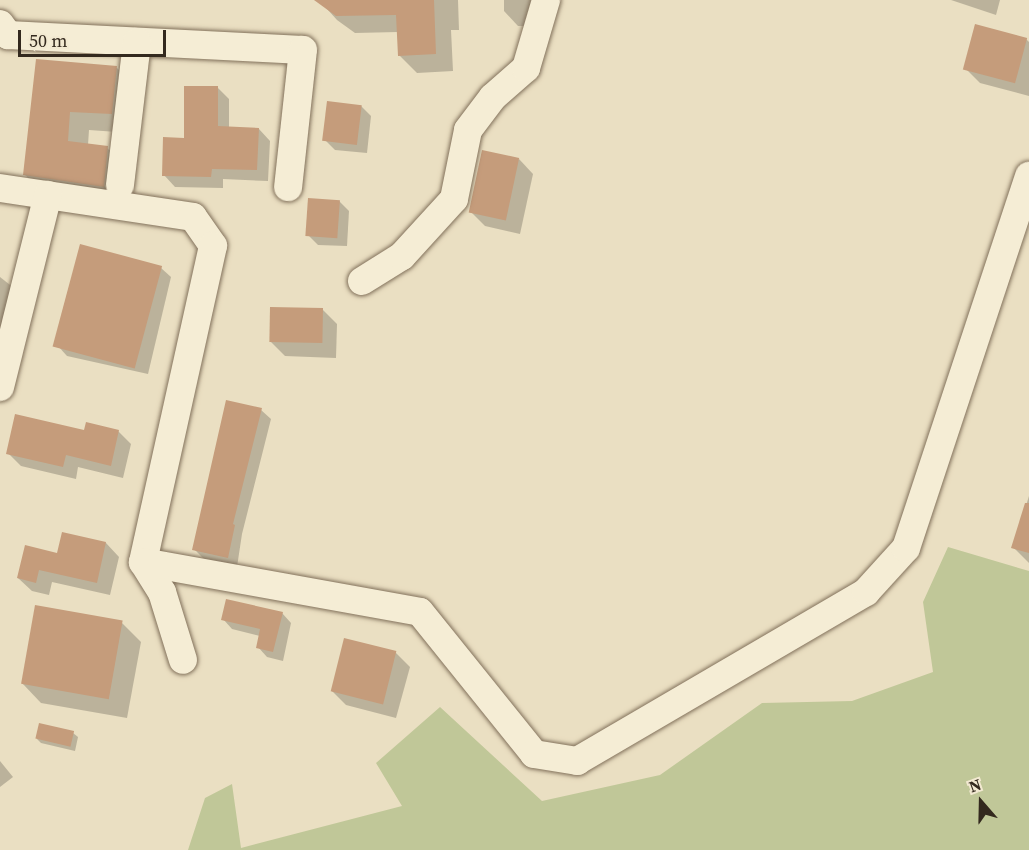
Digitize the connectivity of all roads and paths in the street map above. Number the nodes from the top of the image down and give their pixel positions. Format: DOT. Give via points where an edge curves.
graph roads {
  1 [pos="546,0"];
  2 [pos="0,24"];
  3 [pos="137,42"];
  4 [pos="1029,176"];
  5 [pos="120,185"];
  6 [pos="288,187"];
  7 [pos="0,188"];
  8 [pos="48,195"];
  9 [pos="362,281"];
  10 [pos="0,387"];
  11 [pos="143,562"];
  12 [pos="183,660"];
  1 -- 9 [label="lane" via="526,68 493,97 468,130 454,199 402,256"];
  2 -- 3 [label="lane" via="8,35"];
  3 -- 5 [label="lane"];
  3 -- 6 [label="lane" via="303,50"];
  4 -- 11 [label="lane" via="906,548 866,592 577,762 534,754 420,612"];
  7 -- 8 [label="lane"];
  8 -- 10 [label="lane"];
  8 -- 11 [label="lane" via="193,217 213,246"];
  11 -- 12 [label="lane" via="162,592"];
}
